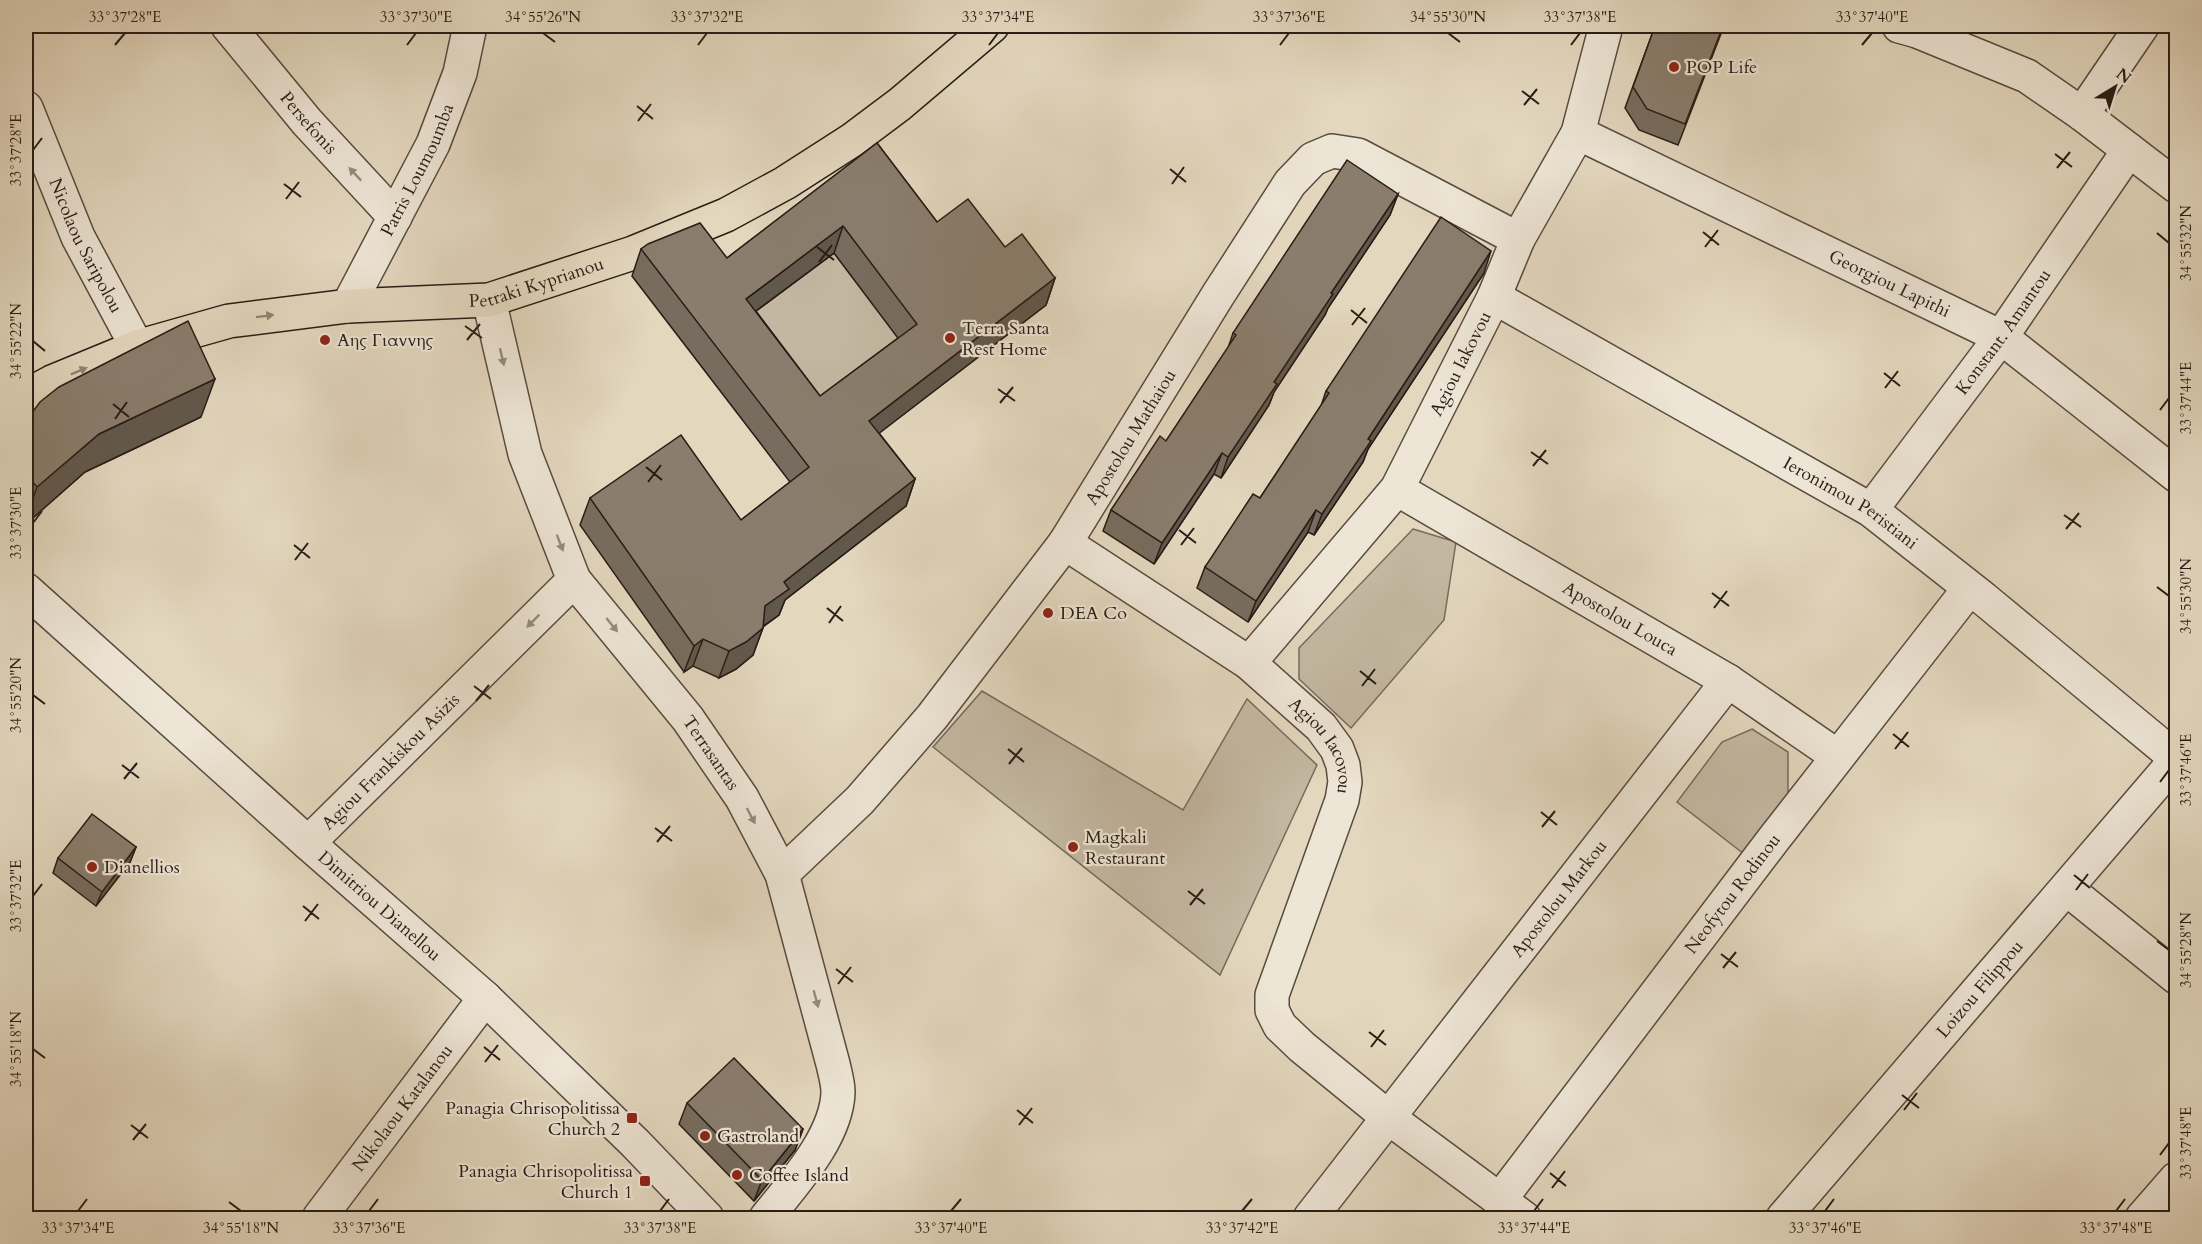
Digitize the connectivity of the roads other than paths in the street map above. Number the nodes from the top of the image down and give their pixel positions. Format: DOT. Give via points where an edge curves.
graph roads {
  1 [pos="228,26"];
  2 [pos="470,26"];
  3 [pos="992,26"];
  4 [pos="1606,26"];
  5 [pos="1899,26"];
  6 [pos="2142,26"];
  7 [pos="26,108"];
  8 [pos="2082,114"];
  9 [pos="1578,133"];
  10 [pos="2128,150"];
  11 [pos="2176,186"];
  12 [pos="395,217"];
  13 [pos="1518,239"];
  14 [pos="1494,297"];
  15 [pos="489,300"];
  16 [pos="348,306"];
  17 [pos="2001,337"];
  18 [pos="137,347"];
  19 [pos="26,396"];
  20 [pos="2176,474"];
  21 [pos="1397,489"];
  22 [pos="1871,510"];
  23 [pos="1065,543"];
  24 [pos="574,580"];
  25 [pos="1969,589"];
  26 [pos="30,596"];
  27 [pos="1249,663"];
  28 [pos="1728,681"];
  29 [pos="1837,756"];
  30 [pos="2176,759"];
  31 [pos="308,843"];
  32 [pos="782,874"];
  33 [pos="2067,889"];
  34 [pos="2176,977"];
  35 [pos="485,998"];
  36 [pos="1389,1118"];
  37 [pos="2176,1179"];
  38 [pos="1512,1210"];
  39 [pos="319,1218"];
  40 [pos="707,1218"];
  41 [pos="766,1218"];
  42 [pos="1310,1218"];
  43 [pos="1783,1218"];
  44 [pos="2142,1218"];
  12 -- 1 [label="street, Persefonis, one-way" via="307,122"];
  2 -- 12 [label="street, Patris Loumoumba" via="460,73 436,134"];
  3 -- 15 [label="main road, Petraki Kyprianou" via="900,104 785,183 726,215 633,253"];
  4 -- 9 [label="street, Agiou Iakovou"];
  5 -- 8 [label="street" via="2026,76"];
  6 -- 8 [label="street"];
  7 -- 18 [label="street, Nicolaou Saripolou" via="78,237"];
  8 -- 10 [label="street"];
  9 -- 13 [label="street, Agiou Iakovou"];
  9 -- 17 [label="street, Georgiou Lapithi"];
  10 -- 11 [label="street"];
  10 -- 17 [label="street, Konstant. Amantou"];
  12 -- 16 [label="street, Patris Loumoumba"];
  13 -- 14 [label="street, Agiou Iakovou"];
  13 -- 23 [label="street, Apostolou Mathaiou" via="1358,155 1332,151 1313,159 1284,192"];
  14 -- 21 [label="street, Agiou Iakovou"];
  14 -- 22 [label="street, Ieronimou Peristiani"];
  15 -- 16 [label="main road, Petraki Kyprianou"];
  15 -- 24 [label="street, Terrasantas, one-way" via="525,454"];
  18 -- 16 [label="main road, Petraki Kyprianou, one-way" via="229,321"];
  17 -- 20 [label="street, Georgiou Lapithi"];
  17 -- 22 [label="street, Konstant. Amantou"];
  19 -- 18 [label="main road, Petraki Kyprianou, one-way"];
  21 -- 27 [label="street, Agiou Iakovou"];
  21 -- 28 [label="street, Apostolou Louca"];
  22 -- 25 [label="street, Ieronimou Peristiani"];
  23 -- 27 [label="street, Agiou Iacovou"];
  23 -- 32 [label="street, Apostolou Mathaiou" via="932,717 860,800"];
  24 -- 31 [label="street, Agiou Frankiskou Asizis, one-way"];
  24 -- 32 [label="street, Terrasantas, one-way" via="688,719 742,798"];
  25 -- 29 [label="street, Neofytou Rodinou"];
  25 -- 30 [label="street, Ieronimou Peristiani"];
  26 -- 31 [label="street, Dimitriou Dianellou"];
  27 -- 36 [label="street, Agiou Iacovou" via="1321,728 1337,749 1345,782 1272,995 1272,1010 1280,1026 1302,1047"];
  28 -- 29 [label="street, Apostolou Louca"];
  28 -- 36 [label="street, Apostolou Markou"];
  29 -- 38 [label="street, Neofytou Rodinou"];
  30 -- 33 [label="street, Loizou Filippou"];
  31 -- 35 [label="street, Dimitriou Dianellou"];
  32 -- 41 [label="street, Terrasantas, one-way" via="838,1092 830,1127 814,1157"];
  33 -- 34 [label="street"];
  33 -- 43 [label="street, Loizou Filippou"];
  35 -- 39 [label="street, Nikolaou Katalanou"];
  35 -- 40 [label="street, Dimitriou Dianellou"];
  36 -- 38 [label="street"];
  36 -- 42 [label="street, Apostolou Markou"];
  37 -- 44 [label="street"];
}
